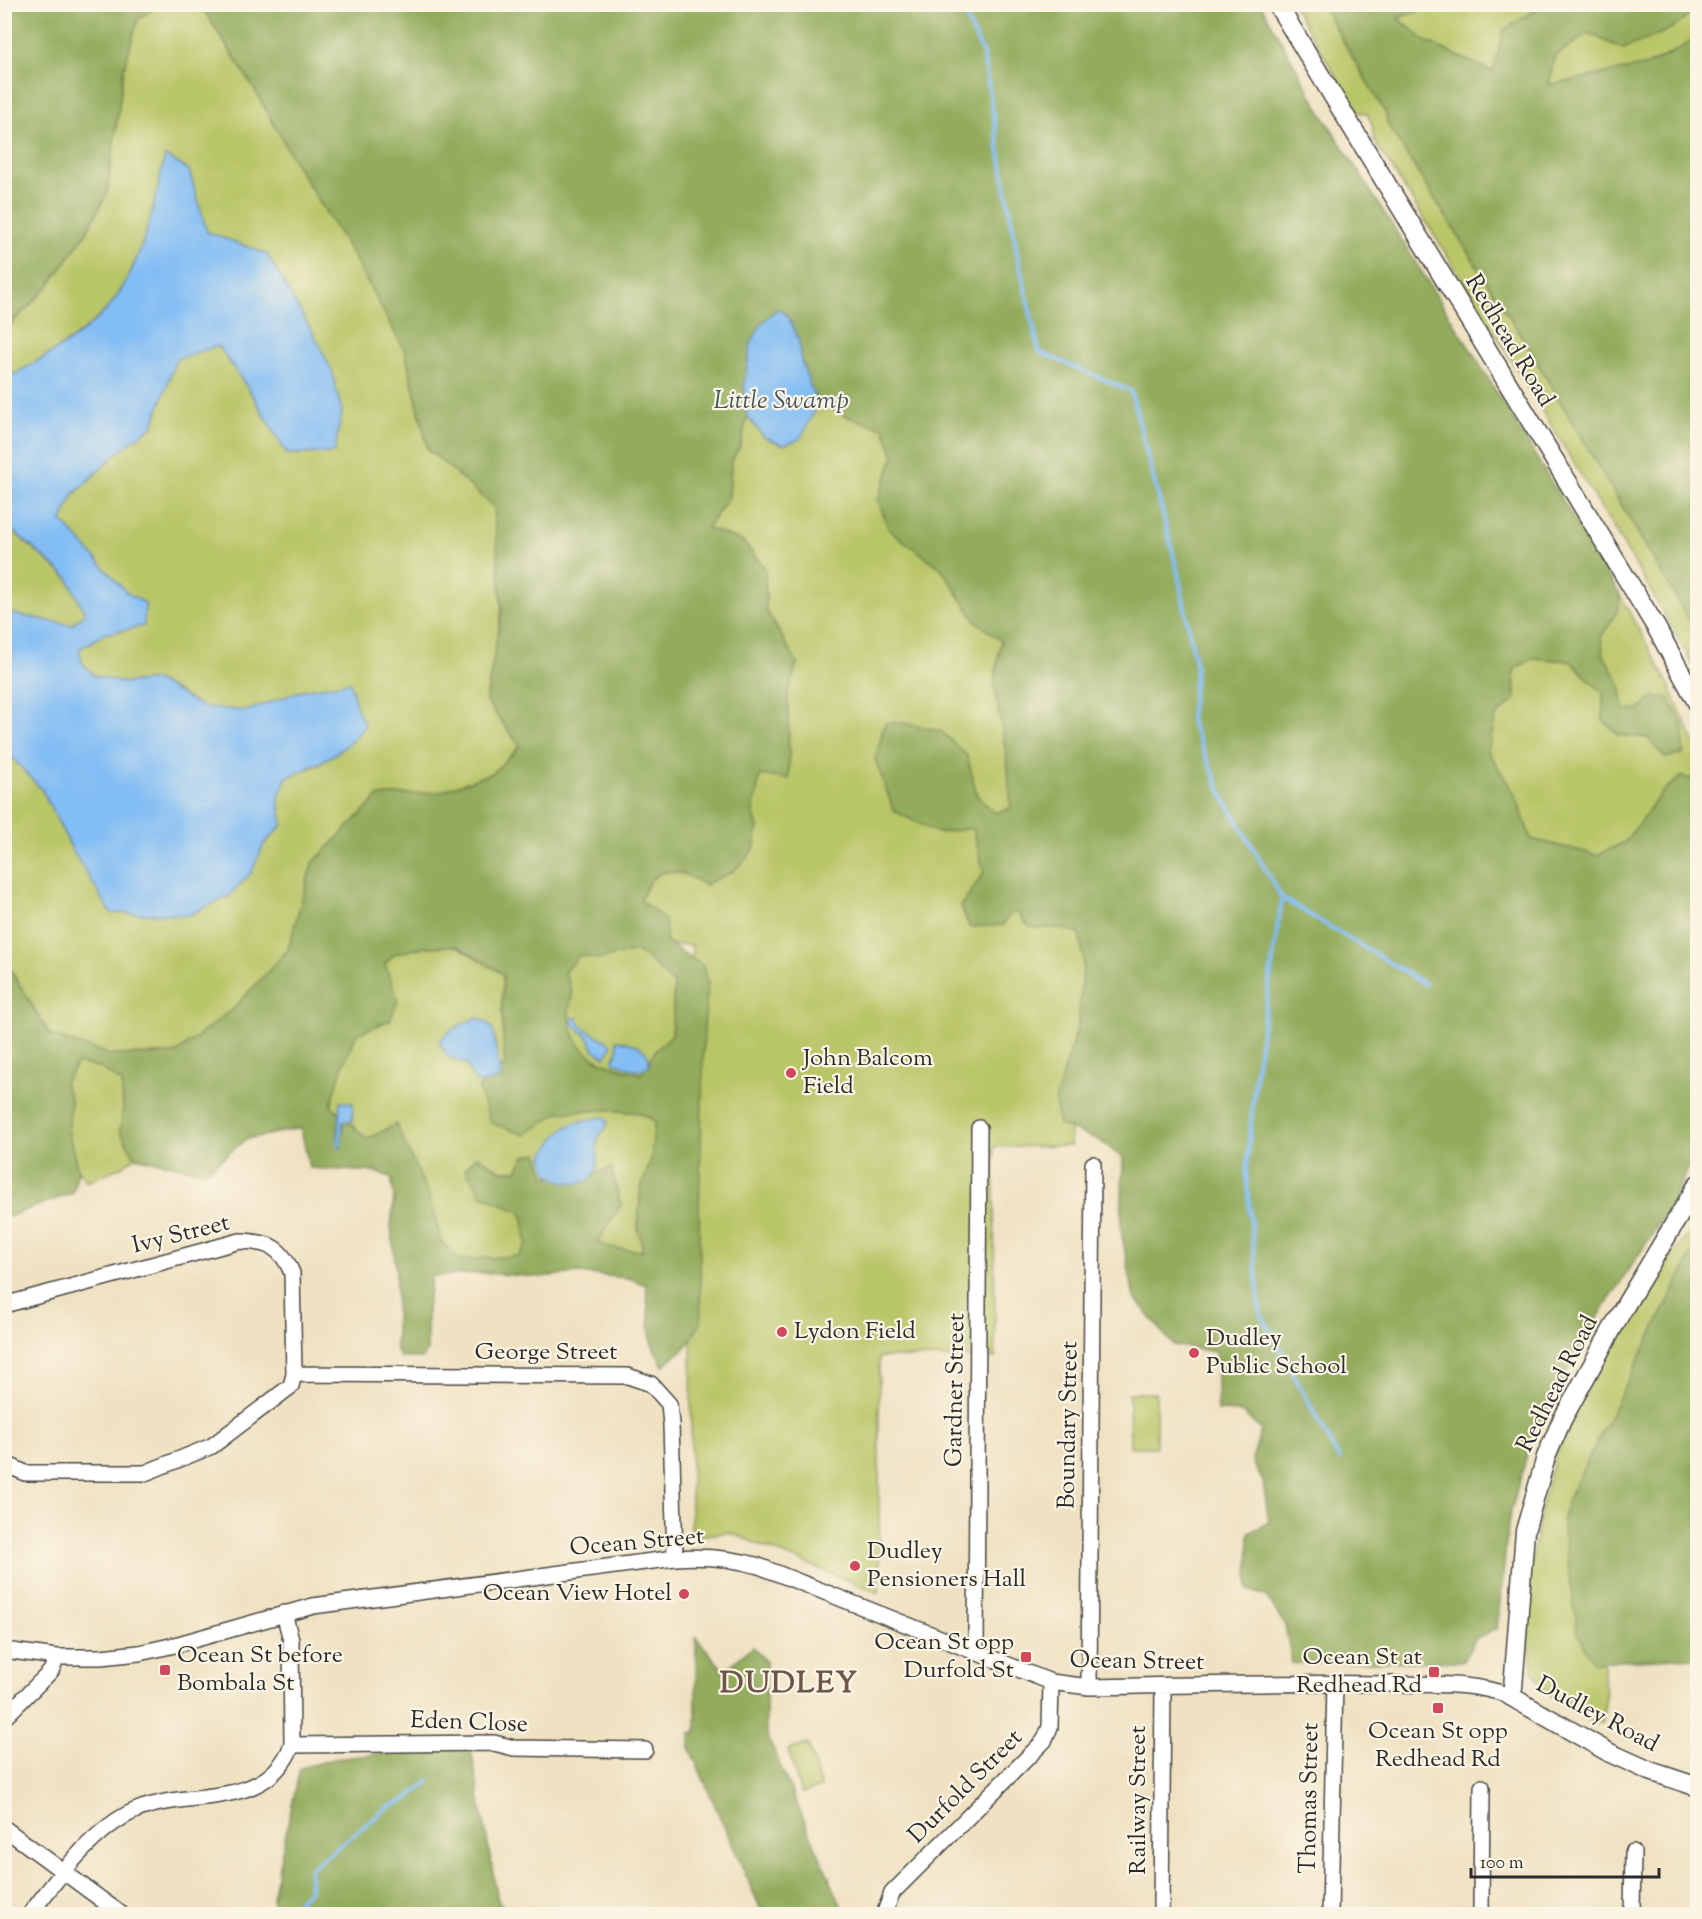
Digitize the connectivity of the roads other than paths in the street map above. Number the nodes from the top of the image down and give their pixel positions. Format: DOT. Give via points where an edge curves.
graph roads {
  1 [pos="1277,4"];
  2 [pos="1698,704"];
  3 [pos="979,1128"];
  4 [pos="1094,1164"];
  5 [pos="1698,1184"];
  6 [pos="4,1305"];
  7 [pos="294,1374"];
  8 [pos="4,1463"];
  9 [pos="675,1558"];
  10 [pos="284,1613"];
  11 [pos="4,1650"];
  12 [pos="976,1652"];
  13 [pos="57,1657"];
  14 [pos="1052,1682"];
  15 [pos="1335,1683"];
  16 [pos="1163,1686"];
  17 [pos="1089,1687"];
  18 [pos="1510,1696"];
  19 [pos="4,1718"];
  20 [pos="292,1745"];
  21 [pos="645,1750"];
  22 [pos="1482,1787"];
  23 [pos="1698,1787"];
  24 [pos="4,1828"];
  25 [pos="1633,1852"];
  26 [pos="62,1871"];
  27 [pos="886,1913"];
  28 [pos="30,1914"];
  29 [pos="121,1914"];
  30 [pos="1161,1914"];
  31 [pos="1330,1914"];
  32 [pos="1481,1914"];
  33 [pos="1632,1914"];
  1 -- 2 [label="main road, Redhead Road" via="1656,627"];
  3 -- 12 [label="street, Gardner Street"];
  4 -- 17 [label="street, Boundary Street"];
  5 -- 18 [label="main road, Redhead Road" via="1622,1311 1546,1457 1525,1532"];
  6 -- 7 [label="street, Ivy Street" via="240,1241 262,1242 286,1259 292,1274"];
  7 -- 8 [label="street" via="291,1386 212,1446 145,1473 25,1473"];
  7 -- 9 [label="street, George Street" via="628,1376 651,1384 669,1404"];
  9 -- 10 [label="street, Ocean Street" via="343,1600"];
  9 -- 12 [label="street, Ocean Street" via="703,1556 759,1566"];
  10 -- 13 [label="street, Ocean Street" via="139,1653"];
  10 -- 20 [label="street" via="291,1640"];
  11 -- 13 [label="street, Ocean Street"];
  12 -- 14 [label="street, Ocean Street"];
  13 -- 19 [label="street" via="51,1671"];
  14 -- 17 [label="street, Ocean Street"];
  14 -- 27 [label="street, Durfold Street" via="1050,1727 1044,1741 892,1893"];
  15 -- 16 [label="street, Ocean Street"];
  15 -- 18 [label="street, Ocean Street" via="1468,1686"];
  15 -- 31 [label="street, Thomas Street"];
  16 -- 17 [label="street, Ocean Street"];
  16 -- 30 [label="street, Railway Street"];
  18 -- 23 [label="main road, Dudley Road" via="1610,1754"];
  20 -- 21 [label="street, Eden Close" via="494,1743 514,1748"];
  20 -- 26 [label="street" via="286,1760 261,1783 243,1791 148,1806 130,1813 113,1823"];
  22 -- 32 [label="street"];
  24 -- 26 [label="street"];
  25 -- 33 [label="street"];
  26 -- 28 [label="street"];
  26 -- 29 [label="street"];
}
